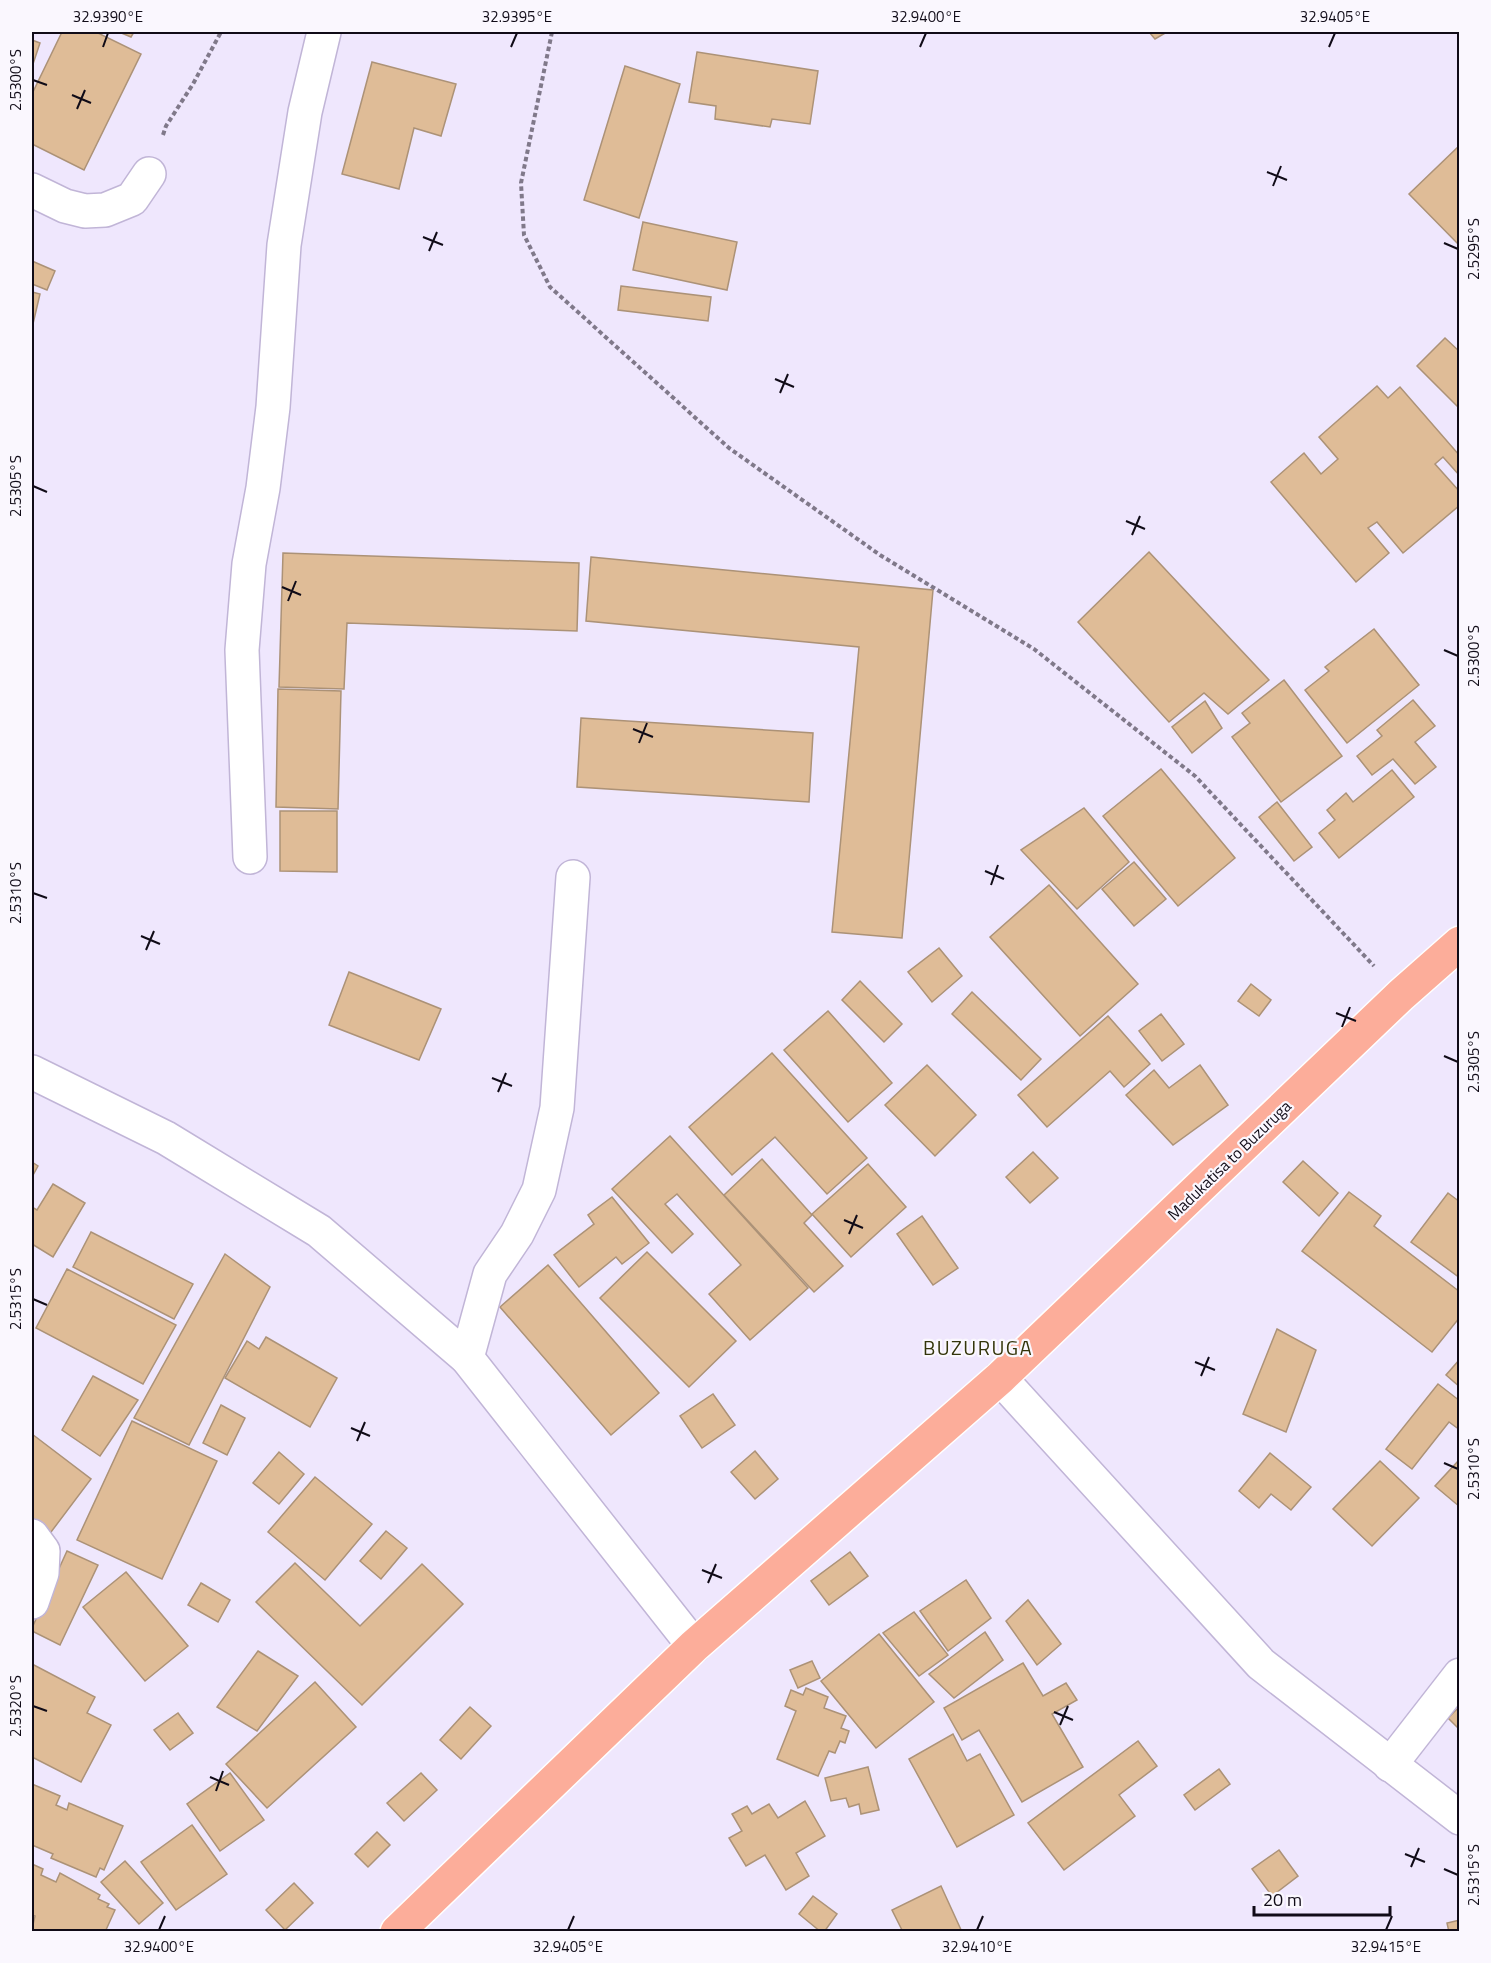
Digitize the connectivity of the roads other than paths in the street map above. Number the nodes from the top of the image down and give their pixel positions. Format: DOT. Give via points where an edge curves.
graph roads {
  1 [pos="324,32"];
  2 [pos="149,174"];
  3 [pos="32,190"];
  4 [pos="250,857"];
  5 [pos="573,877"];
  6 [pos="1460,942"];
  7 [pos="32,1072"];
  8 [pos="467,1358"];
  9 [pos="1000,1378"];
  10 [pos="32,1536"];
  11 [pos="32,1602"];
  12 [pos="694,1646"];
  13 [pos="1460,1675"];
  14 [pos="1390,1765"];
  15 [pos="1460,1818"];
  16 [pos="397,1932"];
  1 -- 4 [label="street" via="305,112 284,245 273,407 264,488 249,564 242,650"];
  2 -- 3 [label="street" via="132,199 105,210 85,212"];
  5 -- 8 [label="street" via="557,1108 539,1190 517,1234 490,1274"];
  6 -- 9 [label="main road, Madukatisa to Buzuruga"];
  7 -- 8 [label="street" via="166,1138 319,1231"];
  8 -- 12 [label="street"];
  9 -- 12 [label="main road, Madukatisa to Buzuruga"];
  9 -- 14 [label="street" via="1261,1664"];
  10 -- 11 [label="street" via="43,1551 42,1573"];
  12 -- 16 [label="main road, Madukatisa to Buzuruga"];
  13 -- 14 [label="street"];
  14 -- 15 [label="street"];
}
